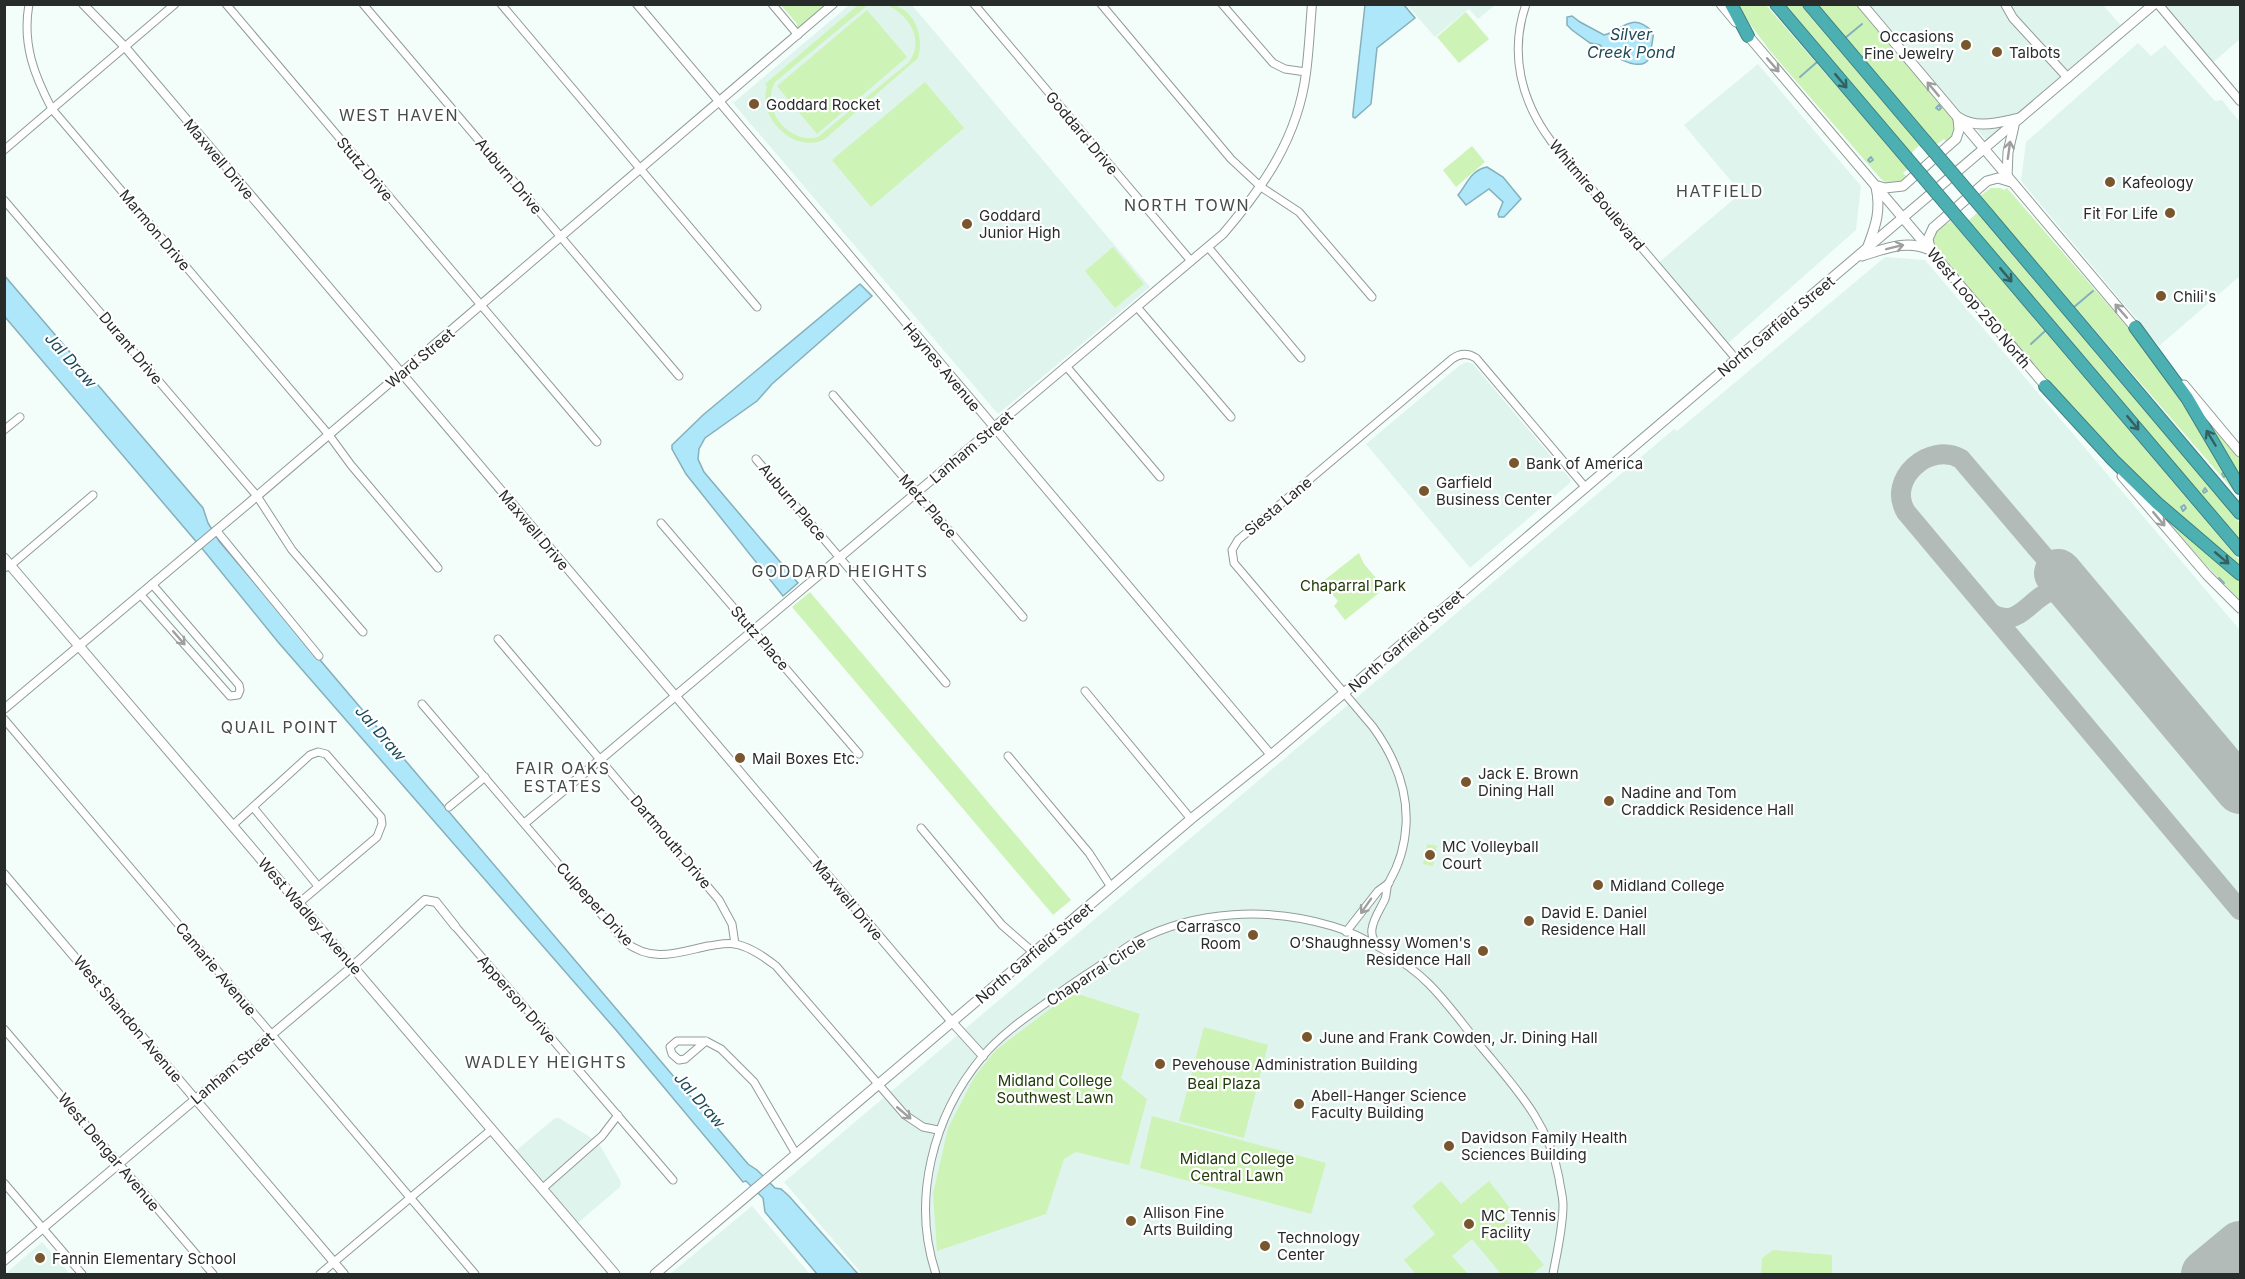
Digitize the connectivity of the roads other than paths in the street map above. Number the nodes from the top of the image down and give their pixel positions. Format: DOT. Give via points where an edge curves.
graph roads {
  1 [pos="29,4"];
  2 [pos="83,4"];
  3 [pos="175,4"];
  4 [pos="226,4"];
  5 [pos="363,4"];
  6 [pos="501,4"];
  7 [pos="637,4"];
  8 [pos="772,4"];
  9 [pos="833,4"];
  10 [pos="974,4"];
  11 [pos="1101,4"];
  12 [pos="1221,4"];
  13 [pos="1312,4"];
  14 [pos="1526,4"];
  15 [pos="1721,4"];
  16 [pos="1731,4"];
  17 [pos="1776,4"];
  18 [pos="1809,4"];
  19 [pos="1862,4"];
  20 [pos="2005,4"];
  21 [pos="2156,4"];
  22 [pos="798,35"];
  23 [pos="1748,36"];
  24 [pos="125,47"];
  25 [pos="1306,72"];
  26 [pos="2068,78"];
  27 [pos="2241,101"];
  28 [pos="719,102"];
  29 [pos="52,109"];
  30 [pos="1955,116"];
  31 [pos="2019,121"];
  32 [pos="4,150"];
  33 [pos="1984,150"];
  34 [pos="640,169"];
  35 [pos="2010,180"];
  36 [pos="1875,185"];
  37 [pos="1261,187"];
  38 [pos="4,200"];
  39 [pos="1904,218"];
  40 [pos="561,237"];
  41 [pos="1208,248"];
  42 [pos="1868,248"];
  43 [pos="1932,251"];
  44 [pos="1857,257"];
  45 [pos="1191,261"];
  46 [pos="1372,297"];
  47 [pos="481,305"];
  48 [pos="758,307"];
  49 [pos="1137,307"];
  50 [pos="2135,327"];
  51 [pos="1301,358"];
  52 [pos="1737,360"];
  53 [pos="1066,366"];
  54 [pos="401,373"];
  55 [pos="679,376"];
  56 [pos="2045,386"];
  57 [pos="833,394"];
  58 [pos="20,417"];
  59 [pos="1231,417"];
  60 [pos="994,428"];
  61 [pos="4,430"];
  62 [pos="329,435"];
  63 [pos="597,442"];
  64 [pos="2241,452"];
  65 [pos="756,459"];
  66 [pos="1160,477"];
  67 [pos="1586,488"];
  68 [pos="2241,488"];
  69 [pos="916,493"];
  70 [pos="93,495"];
  71 [pos="257,496"];
  72 [pos="2241,513"];
  73 [pos="661,523"];
  74 [pos="216,531"];
  75 [pos="2241,550"];
  76 [pos="840,558"];
  77 [pos="7,564"];
  78 [pos="438,568"];
  79 [pos="2241,574"];
  80 [pos="152,584"];
  81 [pos="140,594"];
  82 [pos="2241,608"];
  83 [pos="1023,617"];
  84 [pos="753,630"];
  85 [pos="363,632"];
  86 [pos="498,639"];
  87 [pos="80,645"];
  88 [pos="319,656"];
  89 [pos="946,683"];
  90 [pos="1085,691"];
  91 [pos="1344,694"];
  92 [pos="675,697"];
  93 [pos="422,704"];
  94 [pos="4,709"];
  95 [pos="4,719"];
  96 [pos="859,754"];
  97 [pos="1271,755"];
  98 [pos="1008,756"];
  99 [pos="601,760"];
  100 [pos="485,777"];
  101 [pos="253,807"];
  102 [pos="449,807"];
  103 [pos="1191,819"];
  104 [pos="525,823"];
  105 [pos="233,825"];
  106 [pos="921,828"];
  107 [pos="4,874"];
  108 [pos="1389,883"];
  109 [pos="318,886"];
  110 [pos="1112,887"];
  111 [pos="299,903"];
  112 [pos="455,926"];
  113 [pos="1346,932"];
  114 [pos="735,944"];
  115 [pos="1380,948"];
  116 [pos="1034,953"];
  117 [pos="353,966"];
  118 [pos="952,1022"];
  119 [pos="4,1029"];
  120 [pos="272,1035"];
  121 [pos="706,1041"];
  122 [pos="983,1056"];
  123 [pos="877,1085"];
  124 [pos="196,1100"];
  125 [pos="618,1115"];
  126 [pos="492,1129"];
  127 [pos="938,1130"];
  128 [pos="796,1154"];
  129 [pos="119,1164"];
  130 [pos="673,1180"];
  131 [pos="4,1183"];
  132 [pos="543,1188"];
  133 [pos="410,1198"];
  134 [pos="43,1229"];
  135 [pos="4,1261"];
  136 [pos="334,1263"];
  137 [pos="82,1275"];
  138 [pos="213,1275"];
  139 [pos="320,1275"];
  140 [pos="344,1275"];
  141 [pos="475,1275"];
  142 [pos="615,1275"];
  143 [pos="655,1275"];
  144 [pos="936,1275"];
  145 [pos="1553,1275"];
  1 -- 29 [label="street, Marmon Drive" via="28,45 36,78"];
  2 -- 24 [label="street, Maxwell Drive"];
  3 -- 24 [label="street"];
  4 -- 47 [label="street, Stutz Drive"];
  5 -- 40 [label="street, Auburn Drive"];
  6 -- 34 [label="street"];
  7 -- 28 [label="street, Haynes Avenue"];
  8 -- 22 [label="street"];
  9 -- 22 [label="street, Ward Street"];
  10 -- 45 [label="street, Goddard Drive"];
  11 -- 37 [label="street" via="1225,151"];
  12 -- 25 [label="street" via="1273,63"];
  13 -- 25 [label="street, Lanham Street"];
  14 -- 52 [label="street, Whitmire Boulevard" via="1518,41 1518,65 1523,90 1537,122"];
  15 -- 23 [label="main road, West Loop 250 North"];
  16 -- 23 [label="highway"];
  17 -- 75 [label="highway, one-way, bridge"];
  18 -- 72 [label="highway, bridge"];
  30 -- 19 [label="main road, one-way"];
  20 -- 26 [label="street"];
  21 -- 26 [label="main road, North Garfield Street"];
  21 -- 27 [label="street"];
  22 -- 28 [label="street, Ward Street"];
  23 -- 36 [label="main road, West Loop 250 North, one-way"];
  24 -- 29 [label="street"];
  24 -- 54 [label="street, Maxwell Drive"];
  25 -- 37 [label="street, Lanham Street" via="1299,111 1279,158"];
  26 -- 31 [label="main road, North Garfield Street"];
  28 -- 34 [label="street, Ward Street"];
  28 -- 60 [label="street, Haynes Avenue"];
  29 -- 32 [label="street"];
  29 -- 62 [label="street, Marmon Drive"];
  30 -- 31 [label="main road" via="1975,124"];
  30 -- 33 [label="main road"];
  30 -- 36 [label="main road" via="1959,130 1956,140 1903,186"];
  31 -- 33 [label="main road, North Garfield Street"];
  35 -- 31 [label="main road, one-way" via="2008,154"];
  33 -- 35 [label="main road"];
  33 -- 39 [label="main road, North Garfield Street"];
  34 -- 40 [label="street, Ward Street"];
  34 -- 48 [label="street"];
  35 -- 43 [label="main road" via="1987,181 1933,228 1928,242"];
  50 -- 35 [label="main road, one-way"];
  36 -- 39 [label="main road, West Loop 250 North"];
  36 -- 42 [label="main road" via="1879,207"];
  37 -- 41 [label="street, Lanham Street" via="1232,225"];
  37 -- 46 [label="street" via="1299,212"];
  38 -- 71 [label="street, Durant Drive"];
  39 -- 42 [label="main road, North Garfield Street"];
  39 -- 43 [label="main road, West Loop 250 North"];
  40 -- 47 [label="street, Ward Street"];
  40 -- 55 [label="street, Auburn Drive"];
  41 -- 45 [label="street, Lanham Street"];
  41 -- 51 [label="street"];
  42 -- 44 [label="main road, North Garfield Street"];
  44 -- 43 [label="main road, one-way" via="1901,244"];
  43 -- 56 [label="main road, West Loop 250 North"];
  44 -- 52 [label="main road, North Garfield Street"];
  45 -- 49 [label="street, Lanham Street"];
  47 -- 54 [label="street, Ward Street"];
  47 -- 63 [label="street, Stutz Drive"];
  49 -- 53 [label="street, Lanham Street"];
  49 -- 59 [label="street"];
  50 -- 64 [label="main road"];
  68 -- 50 [label="highway, one-way" via="2187,398"];
  52 -- 67 [label="main road, North Garfield Street"];
  53 -- 60 [label="street, Lanham Street"];
  53 -- 66 [label="street"];
  54 -- 62 [label="street, Ward Street"];
  54 -- 92 [label="street, Maxwell Drive"];
  56 -- 79 [label="highway, one-way" via="2149,496"];
  56 -- 82 [label="main road, West Loop 250 North, one-way" via="2207,575"];
  57 -- 69 [label="street, Metz Place"];
  58 -- 61 [label="street"];
  60 -- 69 [label="street, Lanham Street"];
  60 -- 97 [label="street, Haynes Avenue"];
  62 -- 71 [label="street, Ward Street"];
  62 -- 78 [label="street, Marmon Drive"];
  65 -- 76 [label="street, Auburn Place"];
  67 -- 91 [label="main road, North Garfield Street"];
  67 -- 91 [label="street, Siesta Lane" via="1476,358 1461,354 1238,540 1232,550 1234,563"];
  69 -- 76 [label="street, Lanham Street"];
  69 -- 83 [label="street, Metz Place"];
  70 -- 77 [label="street"];
  71 -- 74 [label="street, Ward Street"];
  71 -- 85 [label="street, Durant Drive" via="292,550"];
  73 -- 84 [label="street, Stutz Place"];
  74 -- 80 [label="street, Ward Street"];
  74 -- 88 [label="street"];
  76 -- 84 [label="street, Lanham Street"];
  76 -- 89 [label="street, Auburn Place"];
  77 -- 87 [label="main road, West Wadley Avenue"];
  80 -- 81 [label="street, Ward Street"];
  81 -- 80 [label="street, one-way" via="230,696 238,695 239,685"];
  81 -- 87 [label="street, Ward Street"];
  84 -- 92 [label="street, Lanham Street"];
  84 -- 96 [label="street, Stutz Place"];
  86 -- 99 [label="street, Dartmouth Drive"];
  87 -- 94 [label="street, Ward Street"];
  87 -- 105 [label="main road, West Wadley Avenue"];
  90 -- 103 [label="street"];
  91 -- 97 [label="main road, North Garfield Street"];
  91 -- 108 [label="street, Siesta Lane" via="1384,742 1399,773 1406,819 1403,846"];
  92 -- 99 [label="street, Lanham Street"];
  92 -- 118 [label="street, Maxwell Drive"];
  93 -- 100 [label="street, Culpeper Drive"];
  95 -- 120 [label="street, Camarie Avenue"];
  97 -- 103 [label="main road, North Garfield Street"];
  98 -- 110 [label="street" via="1089,853"];
  99 -- 104 [label="street, Lanham Street"];
  99 -- 114 [label="street, Dartmouth Drive" via="720,900 732,924"];
  100 -- 102 [label="street"];
  100 -- 104 [label="street, Culpeper Drive"];
  101 -- 105 [label="street"];
  101 -- 109 [label="street, West Wadley Avenue"];
  101 -- 109 [label="street" via="318,752 326,754 381,817 377,837"];
  103 -- 110 [label="main road, North Garfield Street"];
  104 -- 114 [label="street, Culpeper Drive" via="625,942 637,951 662,955"];
  105 -- 111 [label="main road, West Wadley Avenue"];
  106 -- 116 [label="street" via="1002,925"];
  107 -- 124 [label="street, West Shandon Avenue"];
  108 -- 113 [label="street, Siesta Lane, one-way"];
  108 -- 115 [label="street, Siesta Lane" via="1372,928 1373,940"];
  109 -- 111 [label="street"];
  110 -- 116 [label="main road, North Garfield Street"];
  111 -- 117 [label="main road, West Wadley Avenue"];
  112 -- 117 [label="street, Lanham Street" via="436,902 425,900"];
  112 -- 125 [label="street, Apperson Drive"];
  113 -- 115 [label="street, Chaparral Circle"];
  113 -- 122 [label="street, Chaparral Circle" via="1290,917 1260,914 1228,914 1176,926 1137,940 1012,1028"];
  114 -- 123 [label="street, Culpeper Drive" via="758,952 776,966"];
  115 -- 145 [label="street, Chaparral Circle" via="1429,984 1533,1110 1544,1130 1556,1159 1563,1203"];
  116 -- 118 [label="main road, North Garfield Street"];
  117 -- 120 [label="street, Lanham Street"];
  117 -- 126 [label="main road, West Wadley Avenue"];
  118 -- 122 [label="street, Maxwell Drive"];
  118 -- 123 [label="main road, North Garfield Street"];
  119 -- 129 [label="street, West Dengar Avenue"];
  120 -- 124 [label="street, Lanham Street"];
  120 -- 133 [label="street, Camarie Avenue"];
  121 -- 121 [label="street" via="677,1041 670,1047 679,1060"];
  121 -- 128 [label="street" via="721,1049 754,1082"];
  122 -- 127 [label="street, Chaparral Circle" via="960,1088"];
  123 -- 127 [label="street, Culpeper Drive, one-way" via="905,1115 924,1127"];
  123 -- 128 [label="main road, North Garfield Street"];
  124 -- 129 [label="street, Lanham Street"];
  124 -- 136 [label="street, West Shandon Avenue"];
  125 -- 130 [label="street, Apperson Drive"];
  125 -- 132 [label="street" via="602,1136"];
  126 -- 132 [label="main road, West Wadley Avenue"];
  126 -- 133 [label="street"];
  127 -- 144 [label="street, Chaparral Circle" via="927,1179 926,1217"];
  128 -- 143 [label="main road, North Garfield Street"];
  129 -- 134 [label="street, Lanham Street"];
  129 -- 138 [label="street, West Dengar Avenue"];
  131 -- 134 [label="street"];
  132 -- 142 [label="main road, West Wadley Avenue"];
  133 -- 136 [label="street"];
  133 -- 141 [label="street, Camarie Avenue"];
  134 -- 135 [label="street, Lanham Street"];
  134 -- 137 [label="street"];
  136 -- 139 [label="street"];
  136 -- 140 [label="street, West Shandon Avenue"];
}
